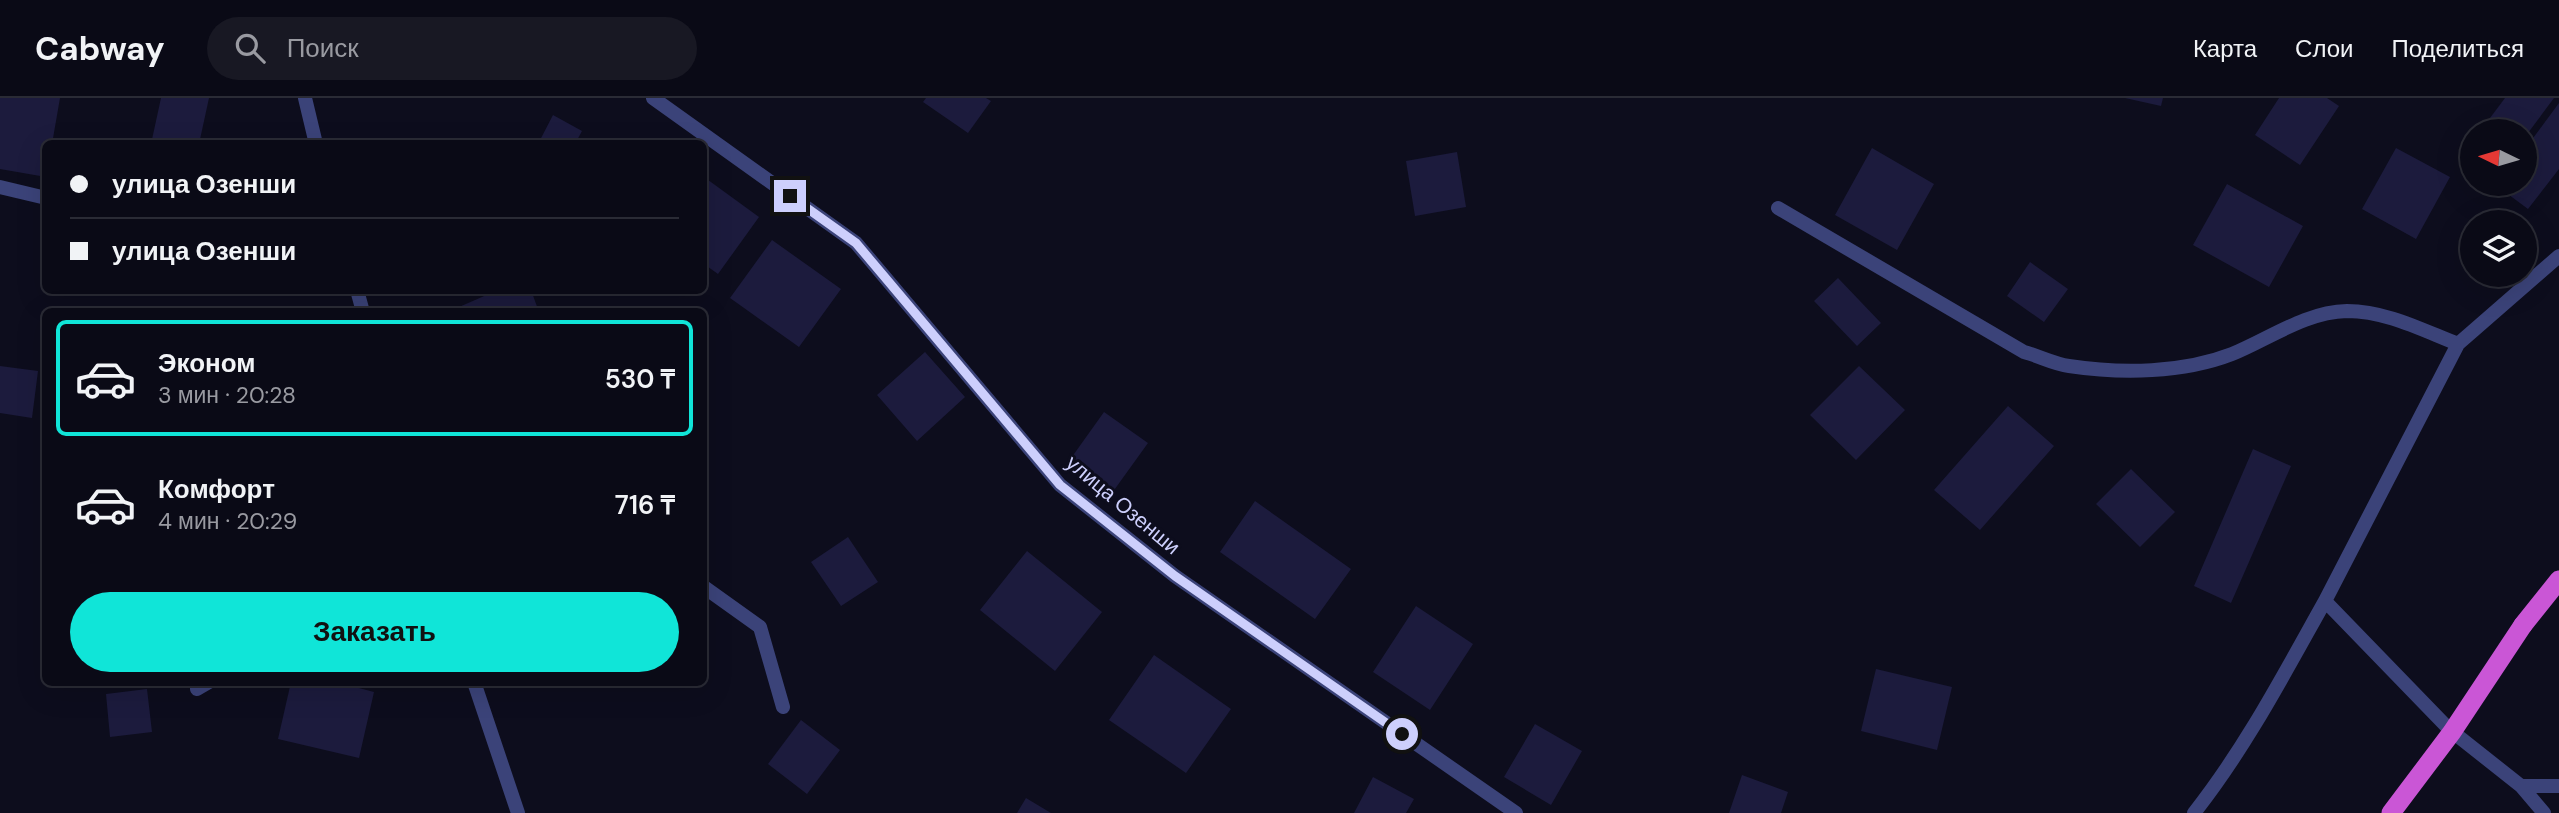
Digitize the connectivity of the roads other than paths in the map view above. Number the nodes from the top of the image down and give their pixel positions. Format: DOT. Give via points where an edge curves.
graph roads {
  1 [pos="304,98"];
  2 [pos="653,98"];
  3 [pos="315,140"];
  4 [pos="0,187"];
  5 [pos="42,197"];
  6 [pos="1777,208"];
  7 [pos="2559,256"];
  8 [pos="2458,344"];
  9 [pos="2559,580"];
  10 [pos="707,589"];
  11 [pos="2325,601"];
  12 [pos="475,686"];
  13 [pos="783,707"];
  14 [pos="2521,786"];
  15 [pos="2559,786"];
  16 [pos="2541,812"];
  17 [pos="517,813"];
  18 [pos="1516,813"];
  19 [pos="2194,813"];
  20 [pos="2391,813"];
  1 -- 3 [label="street"];
  2 -- 18 [label="street, улица Озенши" via="856,243 1060,485 1175,576"];
  4 -- 5 [label="street"];
  6 -- 8 [label="street" via="2024,352 2068,366 2132,370 2190,366 2232,354 2307,319 2343,311 2372,312"];
  7 -- 8 [label="street"];
  8 -- 11 [label="street"];
  9 -- 20 [label="highway, bridge"];
  10 -- 13 [label="street" via="760,627"];
  11 -- 14 [label="street" via="2449,729"];
  11 -- 19 [label="street" via="2257,722"];
  12 -- 17 [label="street"];
  14 -- 15 [label="street"];
  14 -- 16 [label="street"];
}
